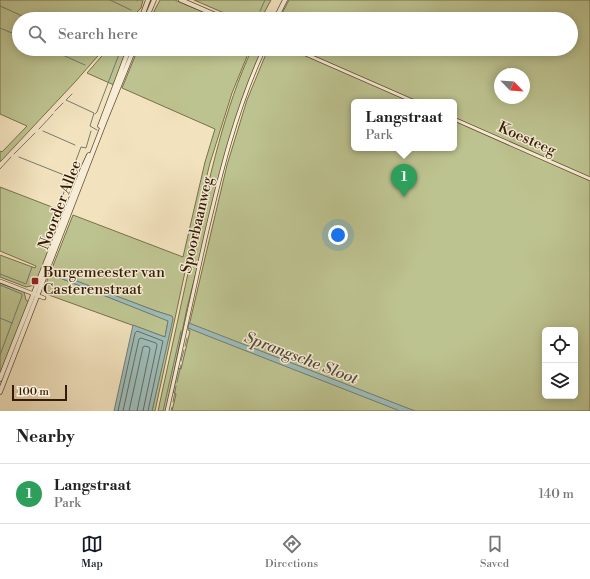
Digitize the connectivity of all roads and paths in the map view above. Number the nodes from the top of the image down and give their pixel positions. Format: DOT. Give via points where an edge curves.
graph roads {
  1 [pos="148,0"];
  2 [pos="154,0"];
  3 [pos="180,0"];
  4 [pos="285,0"];
  5 [pos="144,12"];
  6 [pos="149,12"];
  7 [pos="208,12"];
  8 [pos="279,12"];
  9 [pos="126,56"];
  10 [pos="131,56"];
  11 [pos="261,56"];
  12 [pos="310,56"];
  13 [pos="408,99"];
  14 [pos="457,120"];
  15 [pos="590,179"];
  16 [pos="73,199"];
  17 [pos="0,281"];
  18 [pos="36,295"];
  19 [pos="44,298"];
  20 [pos="0,379"];
  21 [pos="0,392"];
  22 [pos="167,411"];
  1 -- 5 [label="street"];
  2 -- 6 [label="street"];
  3 -- 7 [label="street"];
  4 -- 8 [label="street"];
  9 -- 16 [label="street, Noorder Allee"];
  10 -- 16 [label="street, Noorder Allee"];
  11 -- 22 [label="street, Spoorbaanweg" via="240,113 215,195"];
  12 -- 13 [label="street"];
  14 -- 15 [label="street, Koesteeg"];
  16 -- 18 [label="street, Noorder Allee"];
  17 -- 18 [label="street"];
  18 -- 19 [label="street"];
  18 -- 20 [label="street, Noorder Allee"];
  18 -- 21 [label="street, Noorder Allee"];
}
